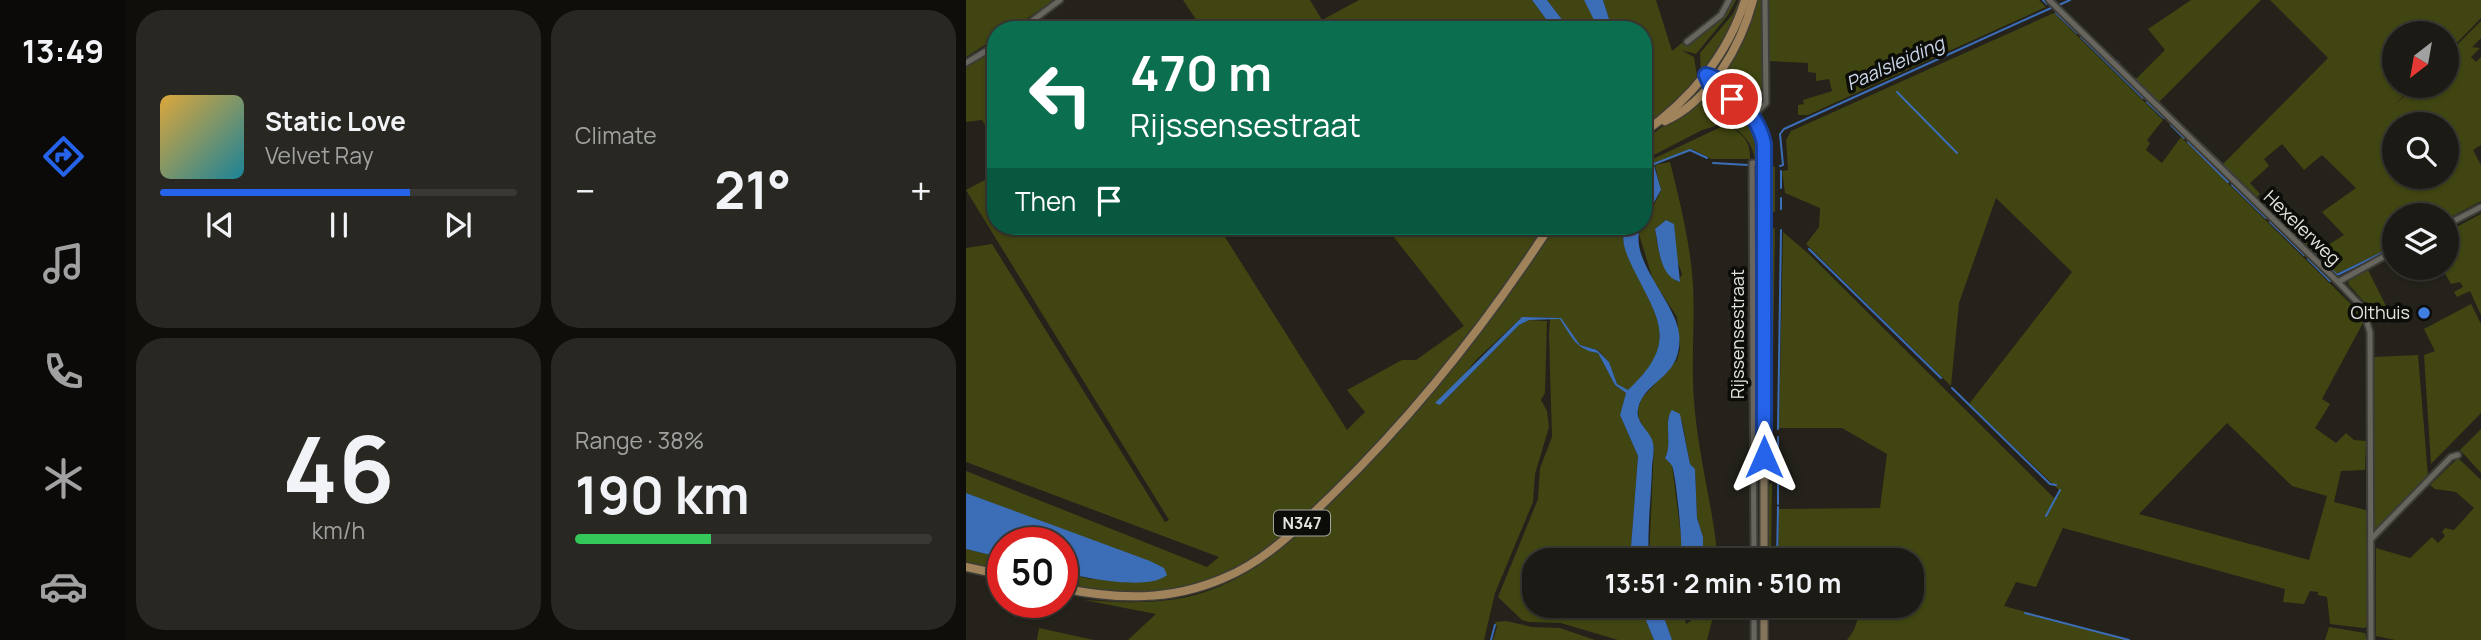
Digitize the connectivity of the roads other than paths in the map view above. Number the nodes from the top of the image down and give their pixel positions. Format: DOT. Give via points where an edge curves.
graph roads {
  1 [pos="1060,0"];
  2 [pos="1728,0"];
  3 [pos="1745,0"];
  4 [pos="1753,0"];
  5 [pos="1765,0"];
  6 [pos="2049,0"];
  7 [pos="1032,21"];
  8 [pos="1687,42"];
  9 [pos="987,50"];
  10 [pos="966,63"];
  11 [pos="1711,79"];
  12 [pos="1753,116"];
  13 [pos="1652,127"];
  14 [pos="1765,163"];
  15 [pos="2481,207"];
  16 [pos="2459,218"];
  17 [pos="1544,235"];
  18 [pos="2382,258"];
  19 [pos="2338,282"];
  20 [pos="2458,454"];
  21 [pos="2371,539"];
  22 [pos="1754,548"];
  23 [pos="1764,548"];
  24 [pos="966,567"];
  25 [pos="987,572"];
  26 [pos="1078,591"];
  27 [pos="1754,618"];
  28 [pos="1767,618"];
  29 [pos="1754,640"];
  30 [pos="1764,640"];
  31 [pos="2371,640"];
  1 -- 7 [label="street"];
  2 -- 8 [label="street" via="1721,15"];
  3 -- 11 [label="main road"];
  4 -- 11 [label="main road" via="1737,43"];
  5 -- 12 [label="street" via="1766,103"];
  6 -- 19 [label="street, Hexelerweg"];
  9 -- 10 [label="street"];
  11 -- 12 [label="main road, Rijssensestraat"];
  11 -- 13 [label="main road"];
  12 -- 14 [label="main road, Rijssensestraat" via="1763,136"];
  14 -- 22 [label="street, Rijssensestraat" via="1752,163"];
  14 -- 23 [label="main road, Rijssensestraat"];
  15 -- 16 [label="street"];
  17 -- 26 [label="main road, N347" via="1478,331 1406,418 1329,499 1260,559 1216,582 1171,594 1110,597"];
  18 -- 19 [label="street"];
  19 -- 21 [label="street, Hexelerweg" via="2362,307 2369,326"];
  20 -- 21 [label="street"];
  21 -- 31 [label="street, Hexelerweg"];
  24 -- 25 [label="main road"];
  27 -- 29 [label="street"];
  28 -- 30 [label="main road"];
}
